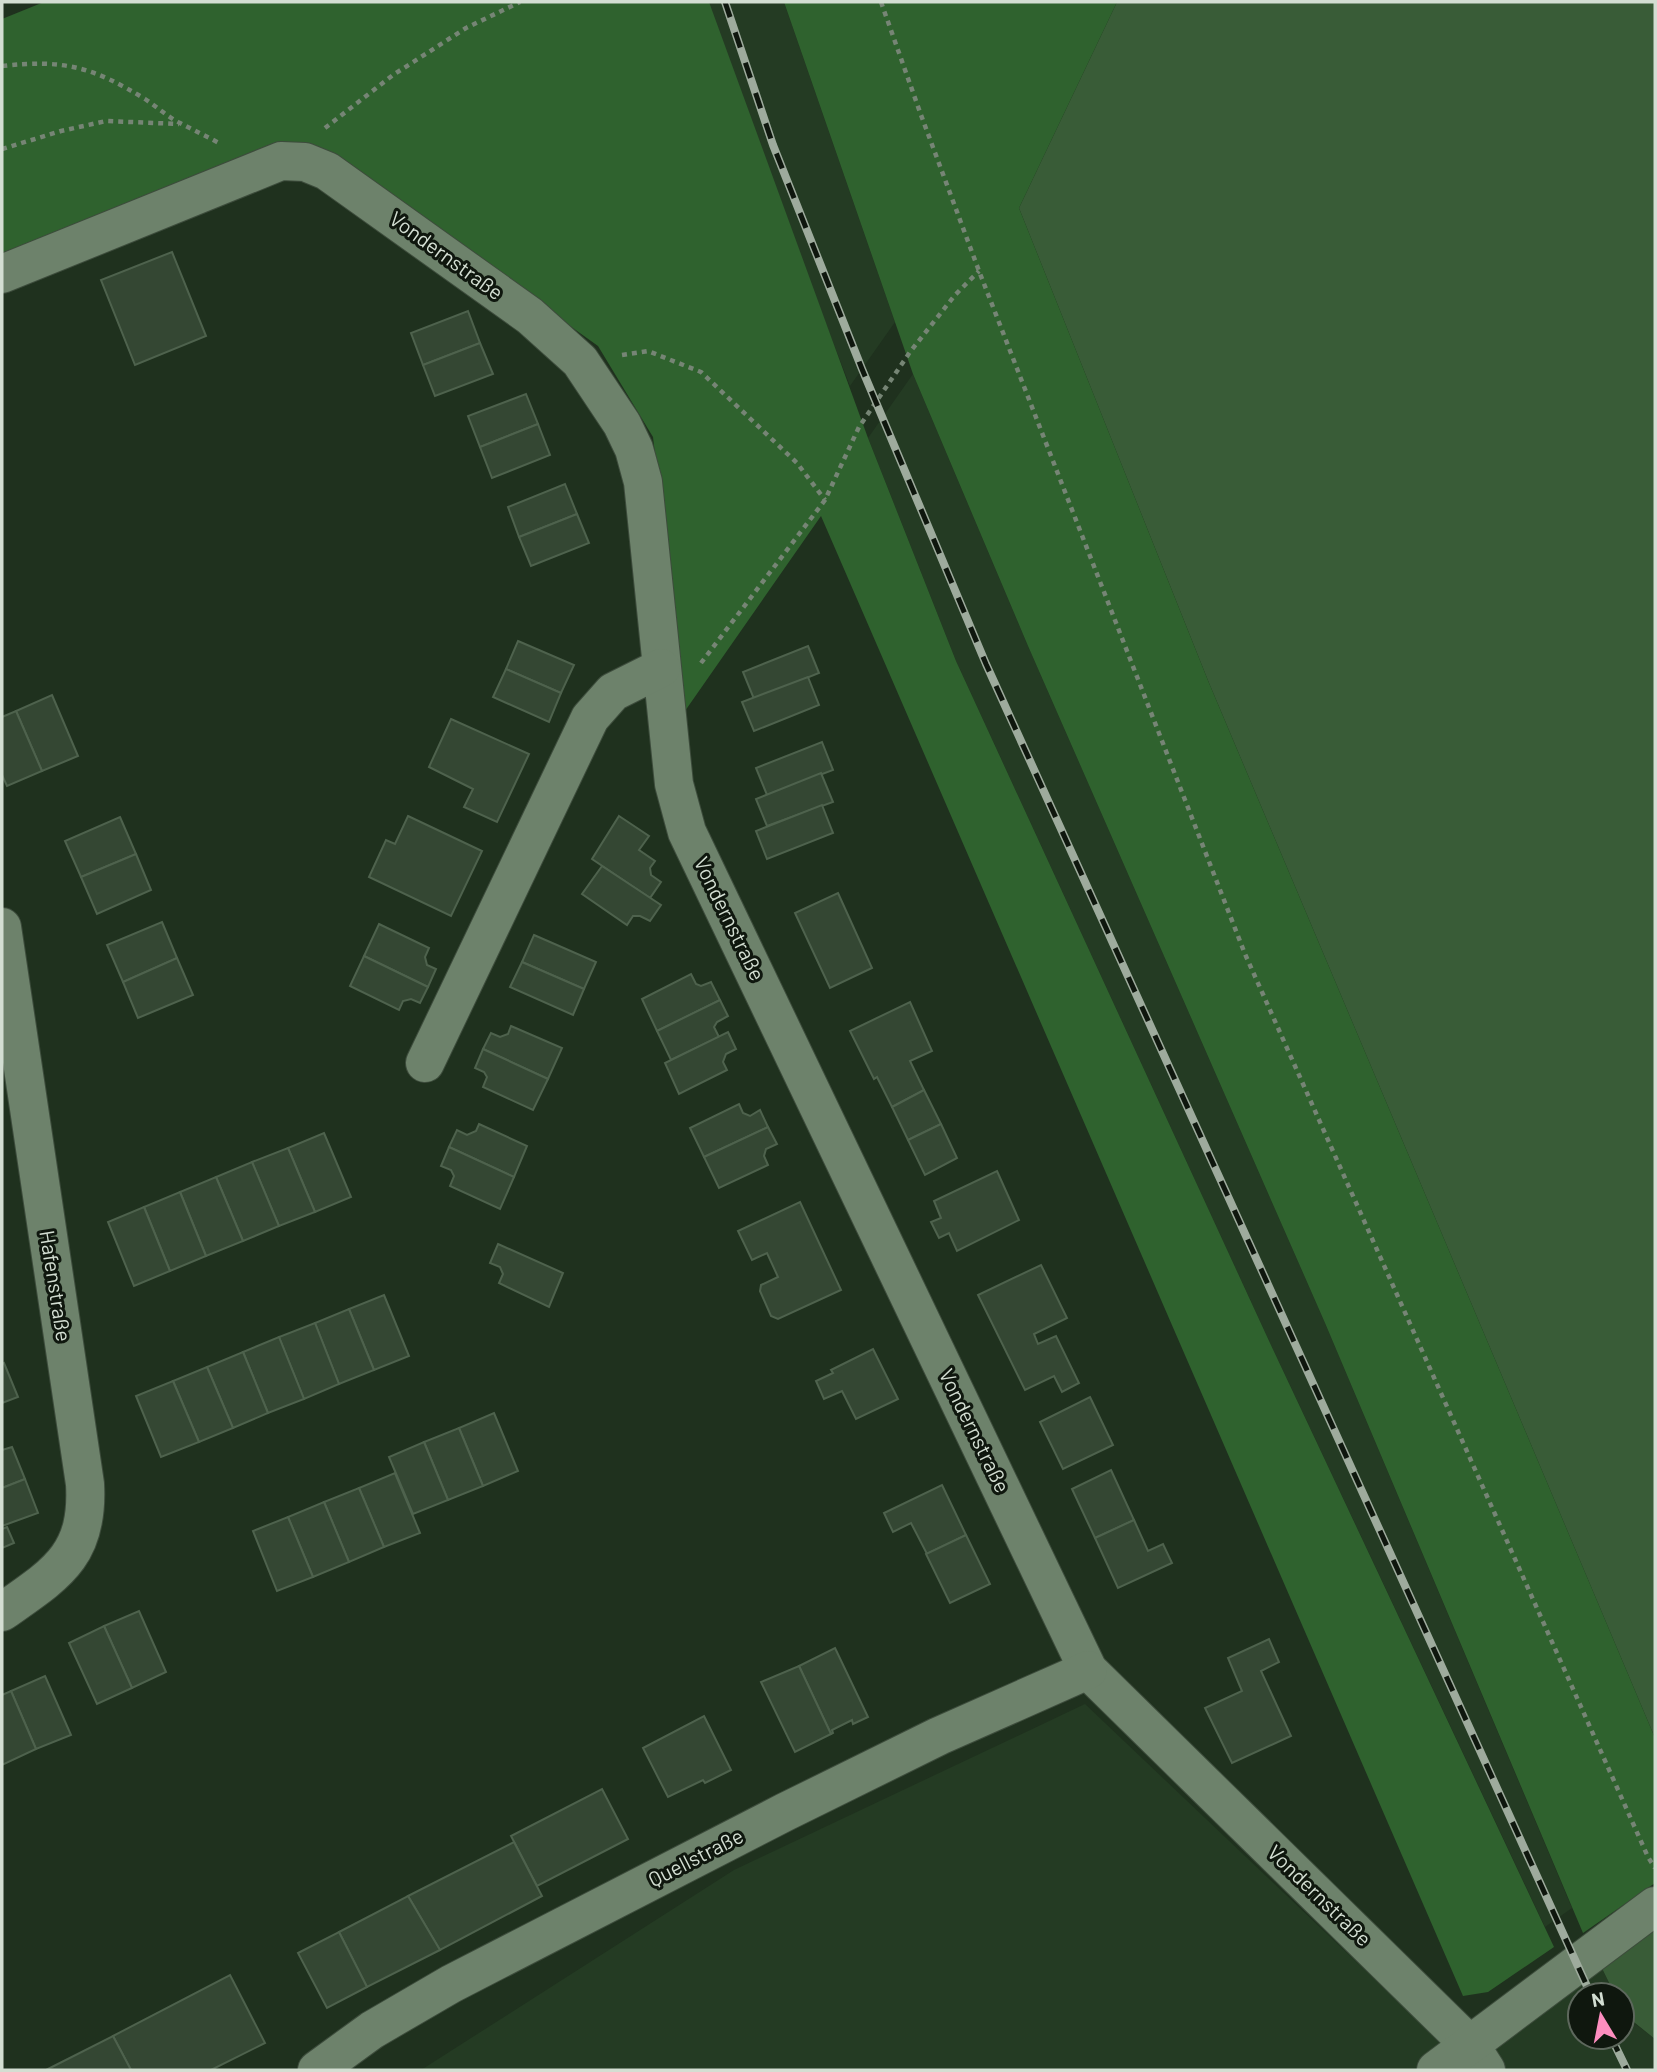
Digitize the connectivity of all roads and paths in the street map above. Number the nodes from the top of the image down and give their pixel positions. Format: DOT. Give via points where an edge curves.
graph roads {
  1 [pos="520,2"];
  2 [pos="881,2"];
  3 [pos="2,66"];
  4 [pos="181,124"];
  5 [pos="222,145"];
  6 [pos="2,149"];
  7 [pos="281,161"];
  8 [pos="979,271"];
  9 [pos="2,274"];
  10 [pos="580,361"];
  11 [pos="825,500"];
  12 [pos="661,668"];
  13 [pos="665,709"];
  14 [pos="2,927"];
  15 [pos="425,1063"];
  16 [pos="2,1612"];
  17 [pos="1088,1670"];
  18 [pos="1655,1868"];
  19 [pos="1655,1906"];
  20 [pos="1478,2057"];
  21 [pos="317,2070"];
  22 [pos="1436,2070"];
  1 -- 7 [label="path" via="466,28 393,75"];
  2 -- 8 [label="path"];
  3 -- 4 [label="path" via="68,64 105,78"];
  4 -- 5 [label="path"];
  4 -- 6 [label="path" via="106,121"];
  7 -- 9 [label="street"];
  7 -- 10 [label="street, Vondernstraße" via="305,162 327,171 530,316"];
  8 -- 11 [label="path" via="910,352 866,417"];
  8 -- 18 [label="path" via="1245,954"];
  10 -- 11 [label="path" via="648,351 701,372 797,463"];
  10 -- 12 [label="street, Vondernstraße" via="628,437 643,482"];
  11 -- 13 [label="path"];
  12 -- 13 [label="street, Vondernstraße"];
  12 -- 15 [label="street" via="613,692 590,718"];
  13 -- 17 [label="street, Vondernstraße" via="674,784 687,832"];
  14 -- 16 [label="street, Hafenstraße" via="86,1510 81,1535 68,1558 50,1578"];
  17 -- 20 [label="street, Vondernstraße"];
  17 -- 21 [label="street, Quellstraße" via="939,1736 463,1978 372,2030"];
  19 -- 20 [label="street"];
  20 -- 22 [label="street"];
}
